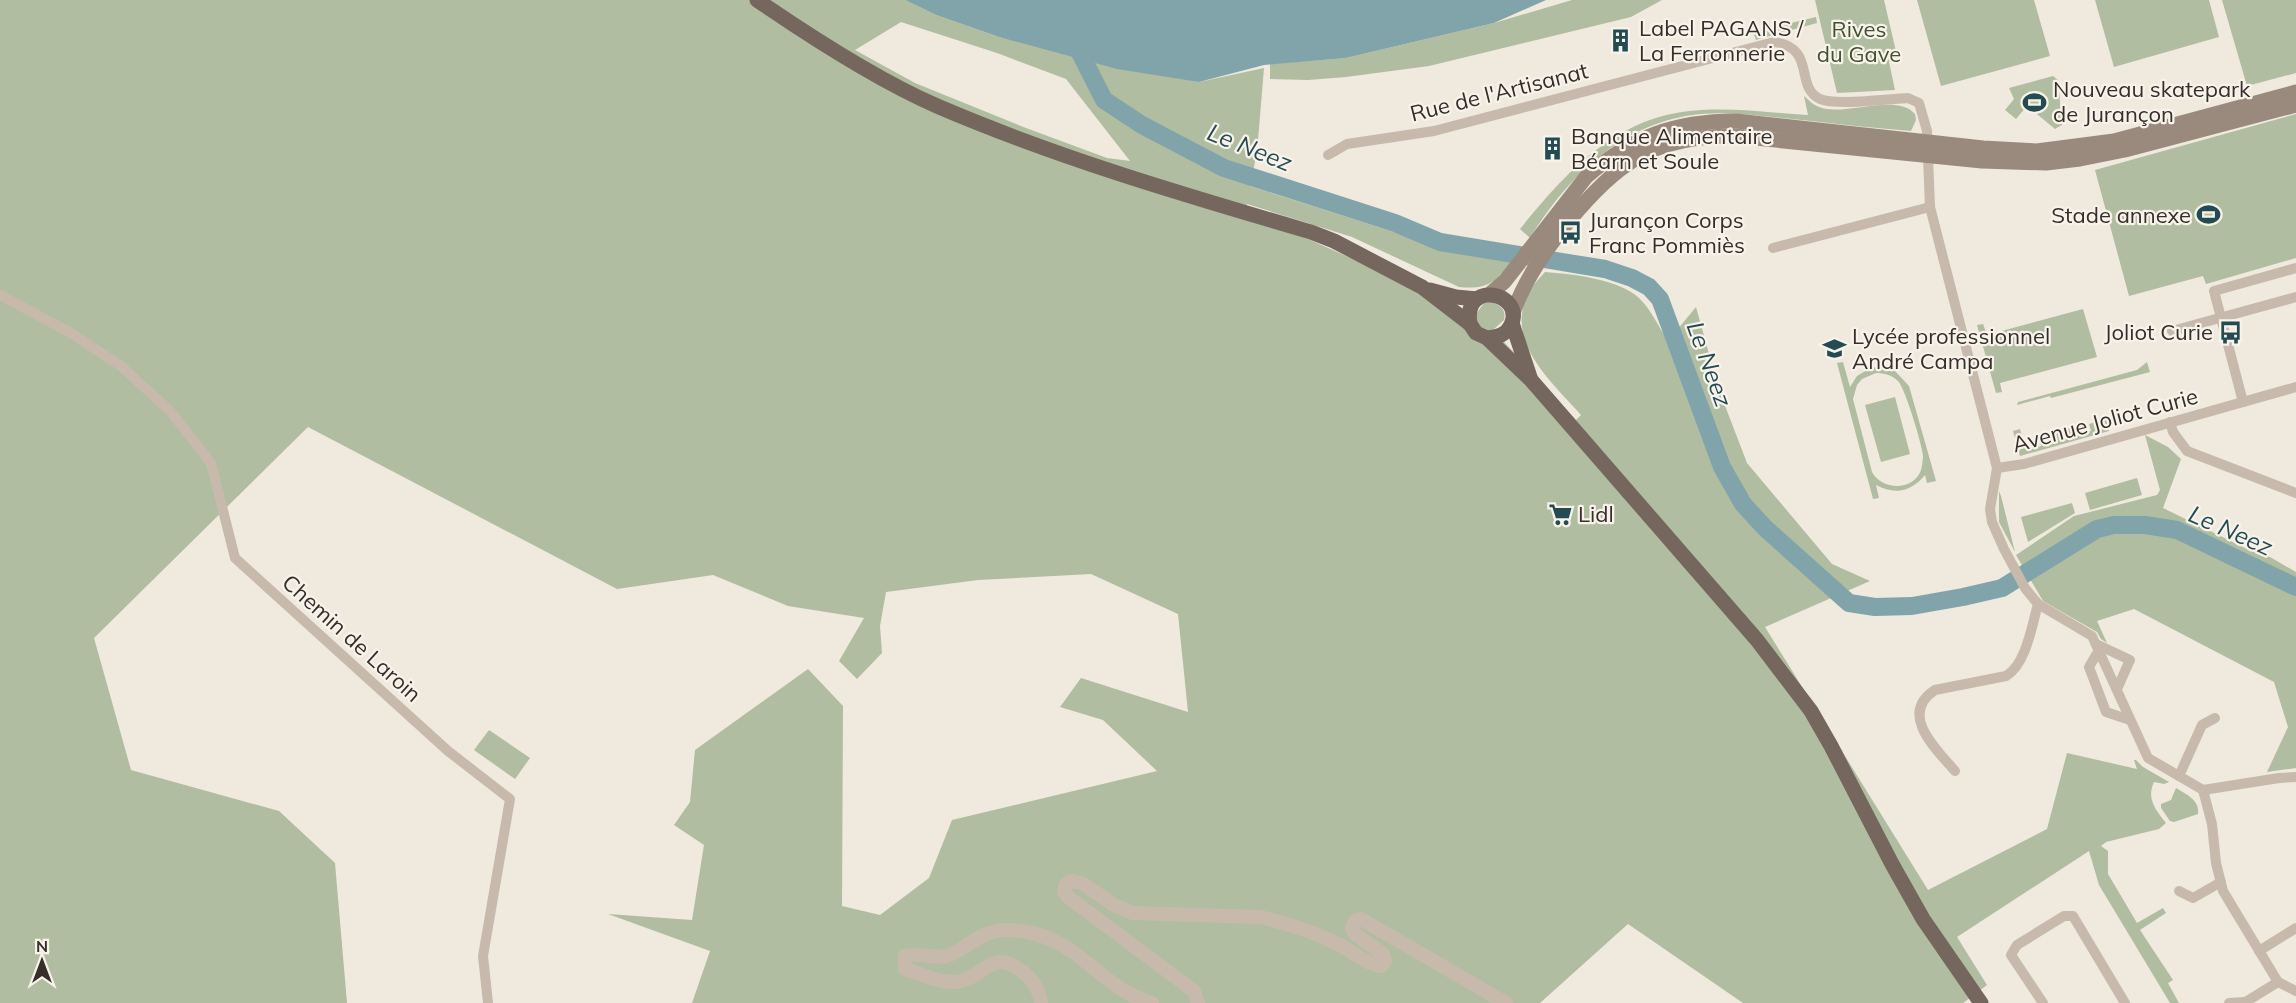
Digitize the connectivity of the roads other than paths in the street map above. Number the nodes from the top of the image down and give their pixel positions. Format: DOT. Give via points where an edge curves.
graph roads {
  1 [pos="757,0"];
  2 [pos="2296,92"];
  3 [pos="2296,105"];
  4 [pos="1928,148"];
  5 [pos="1328,155"];
  6 [pos="1930,207"];
  7 [pos="1773,248"];
  8 [pos="2296,268"];
  9 [pos="1523,271"];
  10 [pos="1422,287"];
  11 [pos="0,295"];
  12 [pos="1483,296"];
  13 [pos="2296,297"];
  14 [pos="2221,317"];
  15 [pos="1512,318"];
  16 [pos="1470,324"];
  17 [pos="2172,332"];
  18 [pos="1488,338"];
  19 [pos="1530,380"];
  20 [pos="2296,387"];
  21 [pos="2243,402"];
  22 [pos="2170,422"];
  23 [pos="1997,468"];
  24 [pos="2296,493"];
  25 [pos="2038,604"];
  26 [pos="2098,647"];
  27 [pos="2116,689"];
  28 [pos="2215,718"];
  29 [pos="2130,720"];
  30 [pos="1955,771"];
  31 [pos="2179,776"];
  32 [pos="2296,777"];
  33 [pos="2203,790"];
  34 [pos="2221,882"];
  35 [pos="2180,891"];
  36 [pos="2296,928"];
  37 [pos="2259,951"];
  38 [pos="2278,982"];
  39 [pos="2296,991"];
  40 [pos="488,1003"];
  41 [pos="1041,1003"];
  42 [pos="1152,1003"];
  43 [pos="1198,1003"];
  44 [pos="1506,1003"];
  45 [pos="1981,1003"];
  46 [pos="2043,1003"];
  47 [pos="2125,1003"];
  48 [pos="2229,1003"];
  49 [pos="2244,1003"];
  1 -- 10 [label="main road" via="877,75 936,105 1154,187 1319,235"];
  2 -- 4 [label="main road" via="2090,145 2037,151"];
  3 -- 4 [label="main road" via="2065,162 2014,163"];
  4 -- 5 [label="street, Rue de l'Artisanat" via="1919,103 1908,98 1831,102 1819,99 1810,91 1801,56 1785,44 1774,42 1434,131 1347,144"];
  4 -- 6 [label="street, Avenue Joliot Curie"];
  4 -- 9 [label="main road" via="1736,121 1678,126 1635,141 1586,177"];
  6 -- 7 [label="street"];
  6 -- 23 [label="street, Avenue Joliot Curie"];
  8 -- 14 [label="street" via="2214,291"];
  9 -- 12 [label="main road"];
  9 -- 15 [label="main road"];
  10 -- 12 [label="main road" via="1456,297"];
  10 -- 16 [label="main road"];
  11 -- 40 [label="street, Chemin de Laroin" via="71,333 121,366 162,403 211,463 236,558 448,750 510,799 483,956"];
  12 -- 15 [label="main road" via="1501,296 1509,303"];
  12 -- 16 [label="main road" via="1471,306"];
  13 -- 14 [label="street"];
  14 -- 17 [label="street"];
  14 -- 21 [label="street"];
  15 -- 18 [label="main road" via="1507,332"];
  15 -- 19 [label="main road"];
  16 -- 18 [label="main road" via="1480,336"];
  18 -- 19 [label="main road"];
  19 -- 45 [label="main road" via="1757,640 1811,711 1923,919"];
  20 -- 21 [label="street, Avenue Joliot Curie"];
  21 -- 22 [label="street, Avenue Joliot Curie"];
  22 -- 23 [label="street, Avenue Joliot Curie" via="2024,464"];
  22 -- 24 [label="street" via="2187,451"];
  23 -- 25 [label="street" via="1990,509 1992,522 2025,588"];
  25 -- 26 [label="street" via="2092,636"];
  25 -- 30 [label="street" via="2021,662 2013,672 1935,690 1922,705 1920,728"];
  26 -- 27 [label="street"];
  26 -- 27 [label="street" via="2130,660"];
  26 -- 29 [label="street" via="2089,667 2106,712"];
  27 -- 29 [label="street"];
  28 -- 31 [label="street" via="2202,725"];
  29 -- 31 [label="street" via="2148,758"];
  31 -- 33 [label="street"];
  32 -- 33 [label="street"];
  33 -- 34 [label="street"];
  34 -- 35 [label="street" via="2193,898"];
  34 -- 37 [label="street"];
  36 -- 37 [label="street"];
  37 -- 38 [label="street"];
  38 -- 39 [label="street"];
  38 -- 49 [label="street"];
  41 -- 42 [label="street" via="1032,980 1005,961 991,963 956,982 905,969 905,956 943,957 986,934 1008,928 1025,930 1064,946 1109,983"];
  43 -- 44 [label="street" via="1194,991 1068,897 1064,891 1066,884 1082,883 1133,913 1280,922 1381,966 1385,961 1383,954 1354,933 1352,927 1361,919"];
  46 -- 47 [label="street" via="2011,955 2017,945 2064,916 2073,916"];
  48 -- 49 [label="street"];
}
